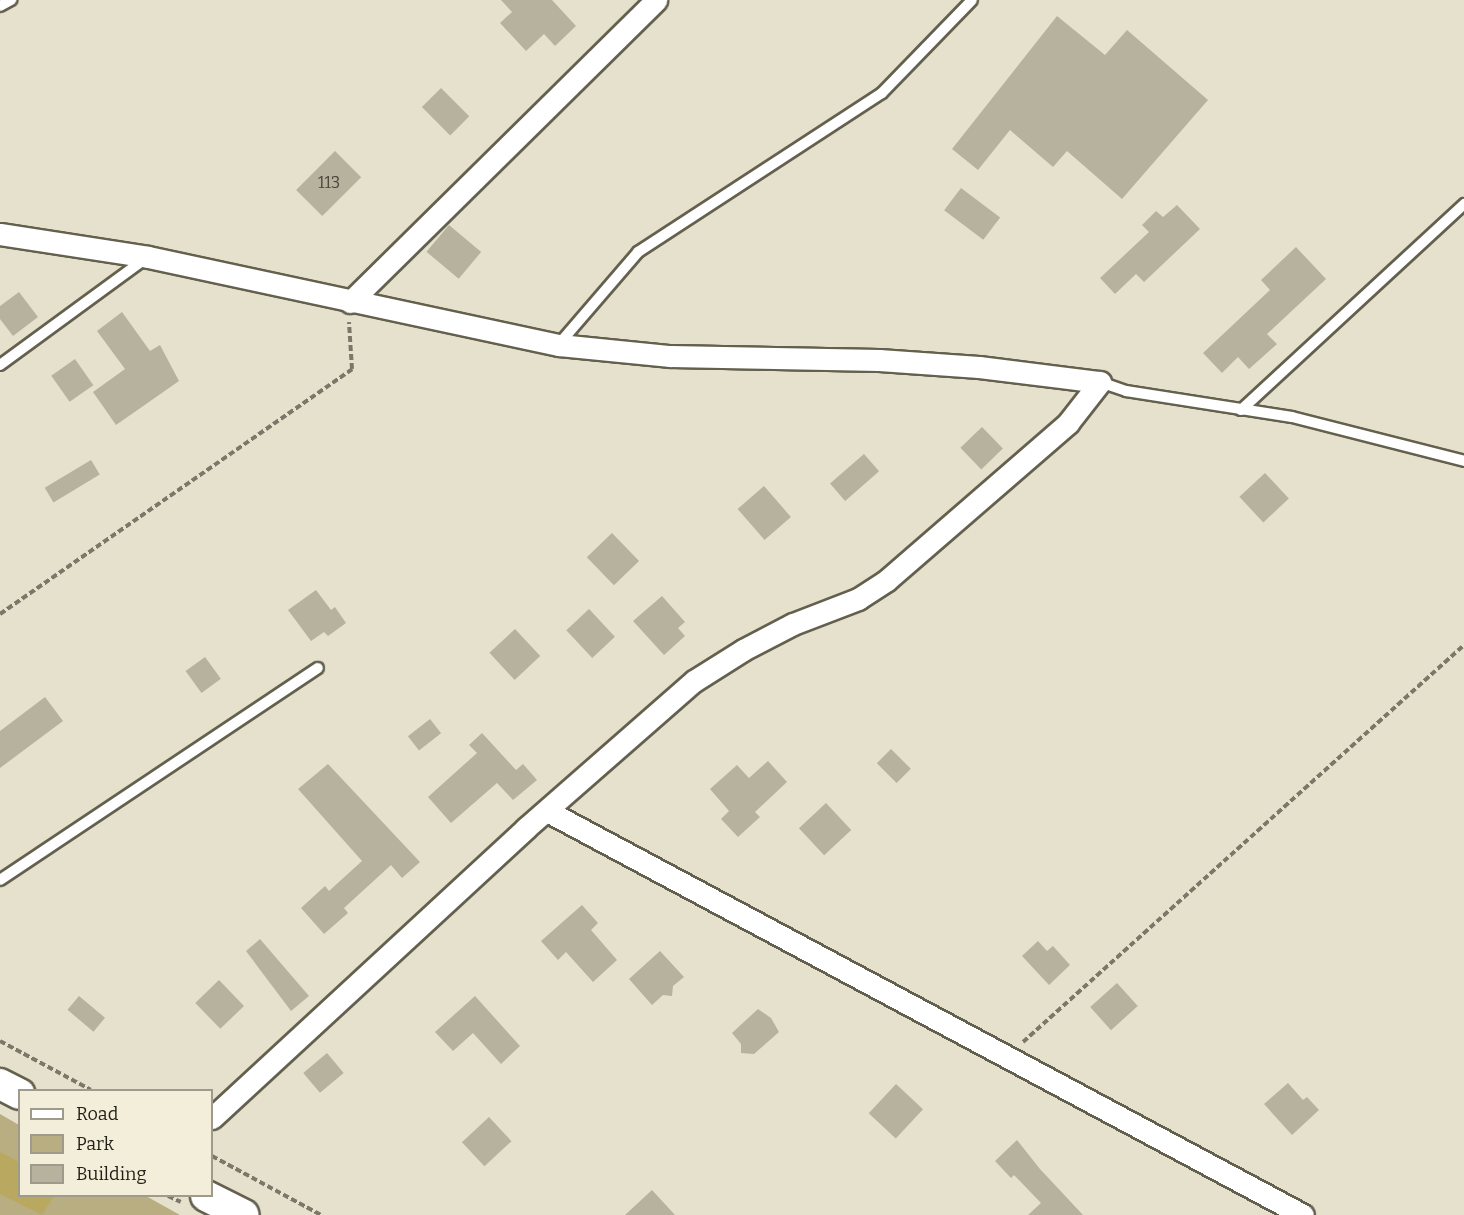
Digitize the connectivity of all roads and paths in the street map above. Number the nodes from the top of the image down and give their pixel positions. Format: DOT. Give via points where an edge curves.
graph roads {
  1 [pos="11,0"];
  2 [pos="656,0"];
  3 [pos="972,0"];
  4 [pos="0,6"];
  5 [pos="1464,204"];
  6 [pos="0,234"];
  7 [pos="148,257"];
  8 [pos="350,302"];
  9 [pos="559,345"];
  10 [pos="0,365"];
  11 [pos="1100,382"];
  12 [pos="1241,410"];
  13 [pos="1464,461"];
  14 [pos="0,614"];
  15 [pos="1464,645"];
  16 [pos="318,668"];
  17 [pos="547,811"];
  18 [pos="0,880"];
  19 [pos="0,1041"];
  20 [pos="1009,1054"];
  21 [pos="0,1083"];
  22 [pos="89,1089"];
  23 [pos="18,1093"];
  24 [pos="213,1117"];
  25 [pos="213,1157"];
  26 [pos="208,1197"];
  27 [pos="244,1215"];
  28 [pos="321,1215"];
  29 [pos="1304,1215"];
  1 -- 4 [label="lane"];
  2 -- 8 [label="street"];
  3 -- 9 [label="lane" via="882,93 638,252"];
  5 -- 12 [label="lane"];
  6 -- 7 [label="street"];
  7 -- 8 [label="street"];
  7 -- 10 [label="lane"];
  8 -- 9 [label="street"];
  8 -- 14 [label="path" via="352,369"];
  9 -- 11 [label="street" via="670,356 879,360"];
  11 -- 12 [label="lane" via="1126,391"];
  11 -- 17 [label="street" via="1068,423 887,580 858,599 793,624 694,681"];
  12 -- 13 [label="lane" via="1369,434"];
  15 -- 20 [label="path"];
  16 -- 18 [label="lane"];
  17 -- 20 [label="street"];
  17 -- 24 [label="street"];
  19 -- 22 [label="path"];
  20 -- 29 [label="street"];
  21 -- 23 [label="main road"];
  25 -- 28 [label="path"];
  26 -- 27 [label="main road"];
}
